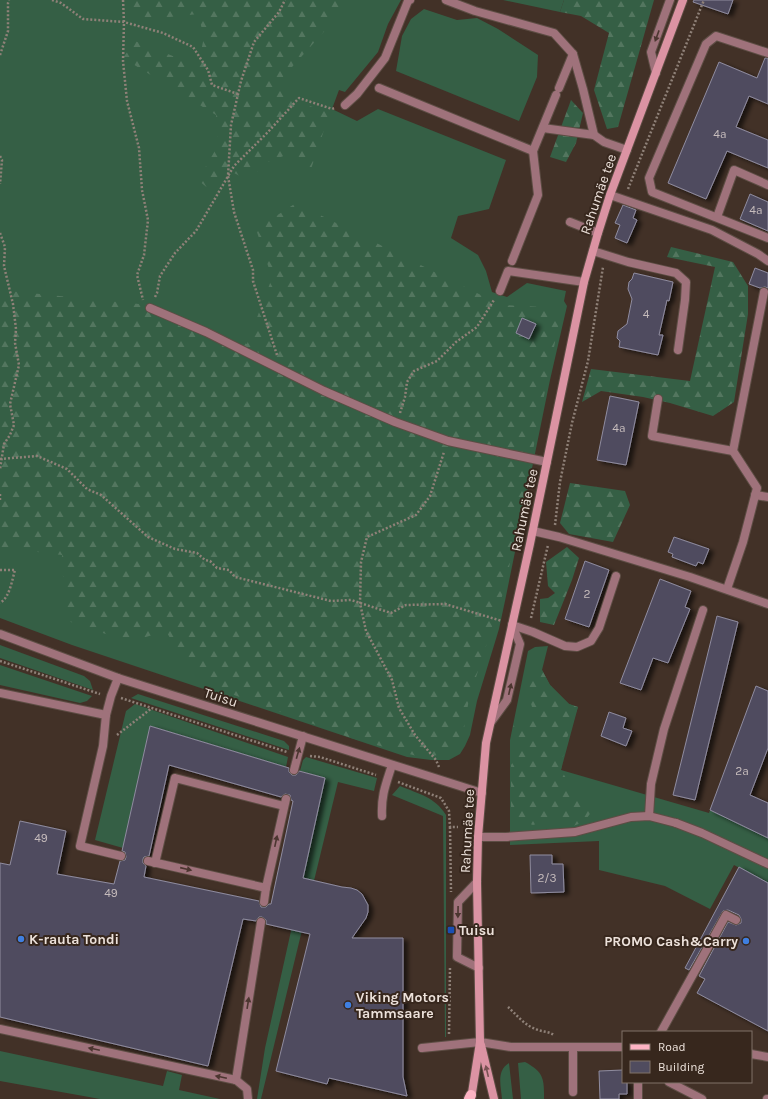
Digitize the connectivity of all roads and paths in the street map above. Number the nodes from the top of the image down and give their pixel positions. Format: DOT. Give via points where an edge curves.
graph roads {
  1 [pos="9,0"];
  2 [pos="52,0"];
  3 [pos="122,0"];
  4 [pos="285,0"];
  5 [pos="410,0"];
  6 [pos="446,0"];
  7 [pos="670,0"];
  8 [pos="683,0"];
  9 [pos="704,0"];
  10 [pos="124,22"];
  11 [pos="768,53"];
  12 [pos="0,54"];
  13 [pos="573,54"];
  14 [pos="656,73"];
  15 [pos="379,88"];
  16 [pos="238,94"];
  17 [pos="345,105"];
  18 [pos="543,128"];
  19 [pos="594,135"];
  20 [pos="627,150"];
  21 [pos="533,151"];
  22 [pos="0,156"];
  23 [pos="228,176"];
  24 [pos="0,184"];
  25 [pos="768,185"];
  26 [pos="627,190"];
  27 [pos="610,195"];
  28 [pos="717,217"];
  29 [pos="570,222"];
  30 [pos="0,233"];
  31 [pos="598,233"];
  32 [pos="768,238"];
  33 [pos="593,251"];
  34 [pos="758,254"];
  35 [pos="768,257"];
  36 [pos="605,260"];
  37 [pos="512,261"];
  38 [pos="768,261"];
  39 [pos="584,282"];
  40 [pos="500,291"];
  41 [pos="764,292"];
  42 [pos="150,308"];
  43 [pos="678,350"];
  44 [pos="282,370"];
  45 [pos="658,399"];
  46 [pos="395,422"];
  47 [pos="448,441"];
  48 [pos="733,451"];
  49 [pos="1,459"];
  50 [pos="547,462"];
  51 [pos="0,469"];
  52 [pos="0,494"];
  53 [pos="755,495"];
  54 [pos="768,497"];
  55 [pos="0,500"];
  56 [pos="554,528"];
  57 [pos="533,531"];
  58 [pos="549,543"];
  59 [pos="0,570"];
  60 [pos="616,576"];
  61 [pos="727,589"];
  62 [pos="0,603"];
  63 [pos="360,603"];
  64 [pos="768,604"];
  65 [pos="703,610"];
  66 [pos="531,618"];
  67 [pos="512,625"];
  68 [pos="0,634"];
  69 [pos="0,661"];
  70 [pos="118,678"];
  71 [pos="0,693"];
  72 [pos="93,693"];
  73 [pos="128,700"];
  74 [pos="153,708"];
  75 [pos="106,715"];
  76 [pos="491,722"];
  77 [pos="117,735"];
  78 [pos="303,736"];
  79 [pos="288,753"];
  80 [pos="308,756"];
  81 [pos="392,765"];
  82 [pos="294,770"];
  83 [pos="375,775"];
  84 [pos="446,782"];
  85 [pos="406,785"];
  86 [pos="482,793"];
  87 [pos="382,816"];
  88 [pos="649,816"];
  89 [pos="458,827"];
  90 [pos="478,837"];
  91 [pos="121,856"];
  92 [pos="768,864"];
  93 [pos="478,882"];
  94 [pos="266,888"];
  95 [pos="264,902"];
  96 [pos="736,920"];
  97 [pos="261,922"];
  98 [pos="479,968"];
  99 [pos="508,1007"];
  100 [pos="0,1029"];
  101 [pos="662,1031"];
  102 [pos="480,1042"];
  103 [pos="573,1047"];
  104 [pos="622,1047"];
  105 [pos="422,1048"];
  106 [pos="752,1054"];
  107 [pos="768,1057"];
  108 [pos="236,1080"];
  109 [pos="638,1083"];
  110 [pos="671,1083"];
  111 [pos="573,1092"];
  112 [pos="470,1098"];
  113 [pos="248,1099"];
  114 [pos="494,1099"];
  115 [pos="638,1099"];
  116 [pos="702,1099"];
  1 -- 12 [label="path" via="8,31"];
  2 -- 10 [label="path" via="61,3 83,19"];
  3 -- 10 [label="path"];
  4 -- 16 [label="path" via="254,42"];
  5 -- 17 [label="street" via="385,58 357,94"];
  6 -- 13 [label="street" via="475,11 554,33"];
  7 -- 14 [label="street, one-way" via="651,52"];
  8 -- 14 [label="street, Rahumäe tee"];
  9 -- 26 [label="path"];
  10 -- 16 [label="path" via="163,34 193,47 208,70 212,85"];
  10 -- 42 [label="path" via="123,61 127,101 139,148 142,190 148,220 144,255 137,274 142,298"];
  11 -- 28 [label="street" via="716,36 706,44 649,178 652,192"];
  13 -- 18 [label="street"];
  13 -- 19 [label="street"];
  14 -- 20 [label="street, Rahumäe tee"];
  15 -- 21 [label="street"];
  16 -- 23 [label="path" via="231,125"];
  17 -- 23 [label="path" via="332,109 299,98 234,166"];
  18 -- 19 [label="street"];
  18 -- 21 [label="street"];
  19 -- 20 [label="street" via="604,142"];
  20 -- 27 [label="street, Rahumäe tee"];
  21 -- 37 [label="street" via="538,195"];
  22 -- 24 [label="path"];
  23 -- 42 [label="path" via="196,231 175,253 160,276 158,293"];
  23 -- 44 [label="path" via="234,212 253,270 253,281"];
  25 -- 28 [label="street" via="734,170"];
  27 -- 31 [label="street, Rahumäe tee"];
  27 -- 34 [label="street" via="712,230"];
  28 -- 32 [label="street"];
  29 -- 31 [label="street"];
  30 -- 49 [label="path" via="5,247 4,266 13,304 19,365 10,404 14,425 4,444"];
  31 -- 33 [label="street, Rahumäe tee"];
  33 -- 39 [label="street, Rahumäe tee"];
  33 -- 43 [label="street" via="676,273 686,282"];
  34 -- 35 [label="street"];
  34 -- 38 [label="street"];
  36 -- 56 [label="path" via="588,361 560,482"];
  39 -- 40 [label="street" via="508,271"];
  39 -- 50 [label="street, Rahumäe tee"];
  40 -- 46 [label="path" via="477,327 456,342 437,361 414,371 407,382 402,409"];
  41 -- 48 [label="street"];
  42 -- 44 [label="street" via="206,332"];
  44 -- 46 [label="street" via="324,392"];
  45 -- 48 [label="street" via="652,436"];
  46 -- 47 [label="street"];
  47 -- 50 [label="street"];
  47 -- 63 [label="path" via="430,496 416,515 367,537 361,562"];
  48 -- 53 [label="street" via="757,488"];
  49 -- 51 [label="path"];
  49 -- 63 [label="path" via="37,456 67,469 86,489 101,495 148,537 175,549 197,553 217,568 229,570 235,577 331,601 351,600"];
  50 -- 57 [label="street, Rahumäe tee"];
  52 -- 55 [label="path"];
  53 -- 54 [label="street"];
  53 -- 61 [label="street"];
  57 -- 61 [label="street"];
  57 -- 67 [label="street, Rahumäe tee"];
  58 -- 66 [label="path"];
  59 -- 62 [label="path" via="15,570 9,591"];
  60 -- 67 [label="street" via="599,628 591,641 577,647 565,646"];
  61 -- 64 [label="street"];
  63 -- 67 [label="path" via="391,613 406,605 445,604"];
  63 -- 84 [label="path" via="366,631 392,680 399,708 415,735 436,760"];
  65 -- 88 [label="street" via="664,729 651,784"];
  67 -- 76 [label="street, Rahumäe tee"];
  76 -- 67 [label="street, one-way" via="507,700 520,644"];
  68 -- 70 [label="street, Tuisu"];
  69 -- 72 [label="path"];
  70 -- 75 [label="street"];
  70 -- 78 [label="street, Tuisu"];
  71 -- 75 [label="street"];
  73 -- 74 [label="path"];
  74 -- 77 [label="path"];
  74 -- 79 [label="path"];
  75 -- 91 [label="street" via="103,746 80,846"];
  76 -- 86 [label="street, Rahumäe tee" via="486,743"];
  78 -- 81 [label="street, Tuisu"];
  82 -- 78 [label="street, one-way"];
  80 -- 83 [label="path"];
  81 -- 84 [label="street, Tuisu"];
  81 -- 87 [label="street" via="382,793"];
  84 -- 86 [label="street, Tuisu"];
  85 -- 89 [label="path" via="440,798 449,811 450,827"];
  86 -- 90 [label="street, Rahumäe tee"];
  88 -- 90 [label="street" via="631,817 575,832"];
  88 -- 92 [label="street" via="702,833"];
  90 -- 93 [label="street, Rahumäe tee"];
  93 -- 98 [label="street, Rahumäe tee"];
  93 -- 98 [label="street, one-way" via="458,902 457,957"];
  94 -- 94 [label="street, one-way" via="285,802 176,778 151,862"];
  94 -- 95 [label="street"];
  96 -- 101 [label="street" via="726,915"];
  108 -- 97 [label="street, one-way"];
  98 -- 102 [label="street, Rahumäe tee"];
  99 -- 103 [label="path" via="529,1026 550,1032"];
  108 -- 100 [label="street, one-way"];
  102 -- 103 [label="street" via="510,1047"];
  102 -- 105 [label="street"];
  102 -- 112 [label="street, Rahumäe tee"];
  114 -- 102 [label="street, Rahumäe tee, one-way"];
  103 -- 104 [label="street"];
  103 -- 111 [label="street"];
  106 -- 107 [label="street"];
  108 -- 113 [label="street" via="246,1089"];
  109 -- 115 [label="street"];
  110 -- 116 [label="street"];
}
